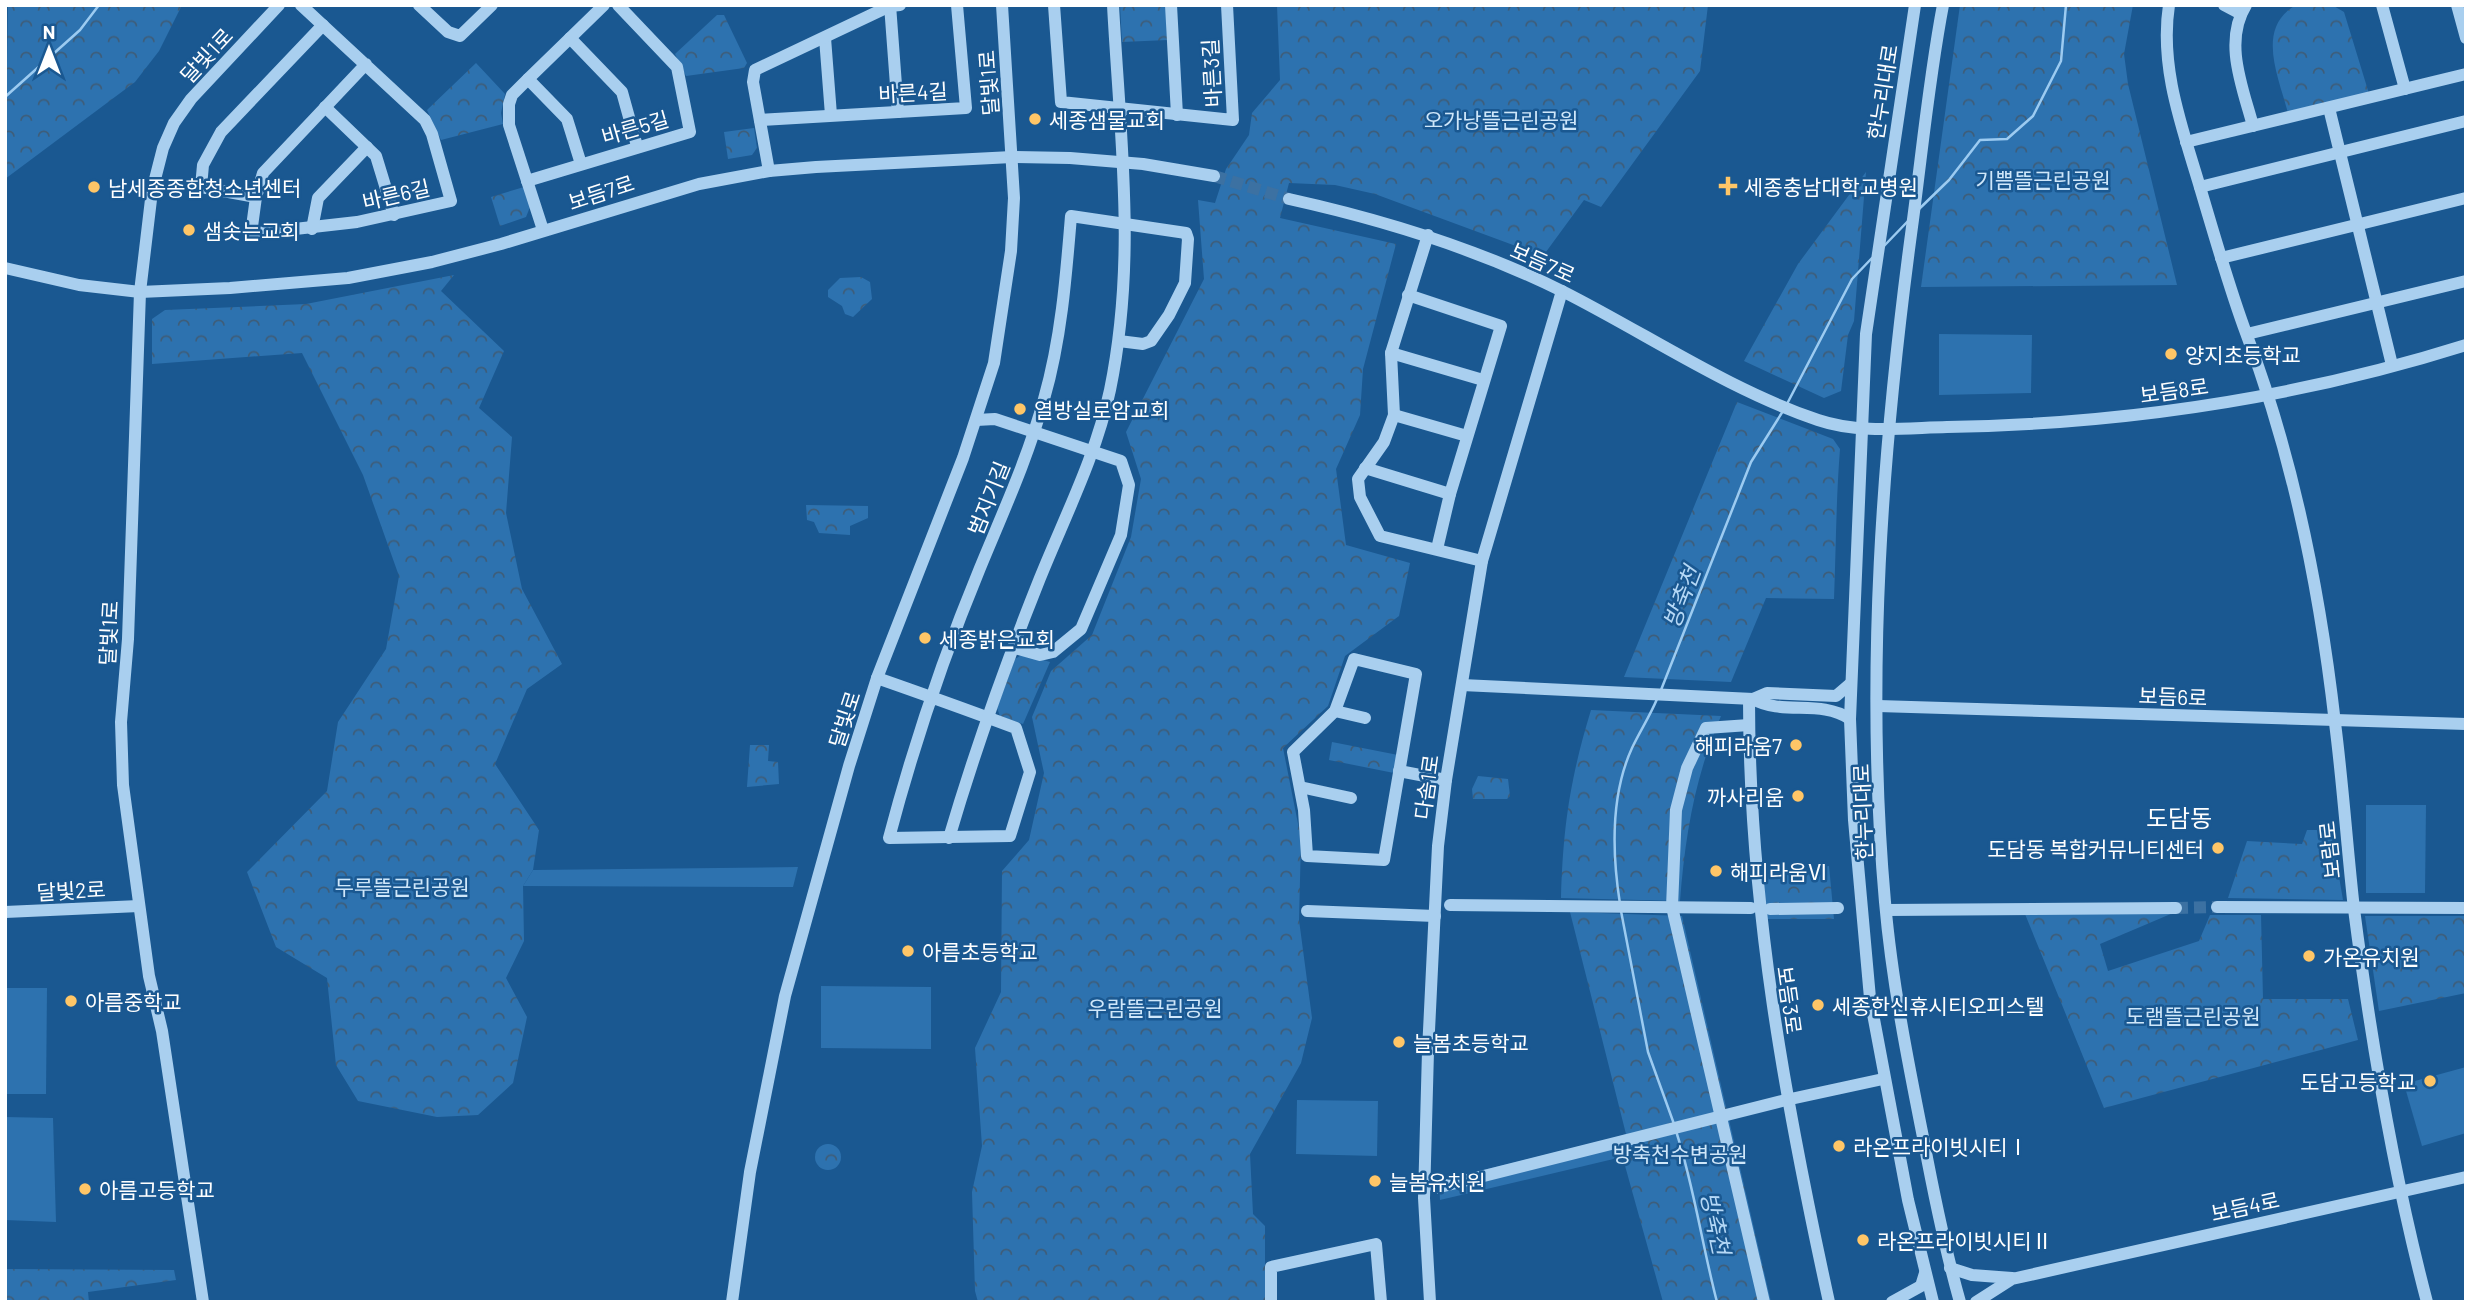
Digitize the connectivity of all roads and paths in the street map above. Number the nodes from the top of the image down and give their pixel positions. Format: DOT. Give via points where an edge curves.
graph roads {
  1 [pos="279,5"];
  2 [pos="301,5"];
  3 [pos="419,5"];
  4 [pos="492,5"];
  5 [pos="604,5"];
  6 [pos="618,5"];
  7 [pos="900,5"];
  8 [pos="957,5"];
  9 [pos="1002,5"];
  10 [pos="1054,5"];
  11 [pos="1113,5"];
  12 [pos="1171,5"];
  13 [pos="1227,5"];
  14 [pos="1914,5"];
  15 [pos="1943,5"];
  16 [pos="2169,5"];
  17 [pos="2224,5"];
  18 [pos="2382,5"];
  19 [pos="2457,5"];
  20 [pos="890,6"];
  21 [pos="2243,9"];
  22 [pos="323,26"];
  23 [pos="570,38"];
  24 [pos="825,38"];
  25 [pos="2466,38"];
  26 [pos="366,64"];
  27 [pos="2466,74"];
  28 [pos="528,79"];
  29 [pos="2405,89"];
  30 [pos="324,107"];
  31 [pos="1118,107"];
  32 [pos="2329,107"];
  33 [pos="898,112"];
  34 [pos="1177,115"];
  35 [pos="831,116"];
  36 [pos="760,120"];
  37 [pos="2466,121"];
  38 [pos="2253,126"];
  39 [pos="2186,142"];
  40 [pos="637,146"];
  41 [pos="367,147"];
  42 [pos="2340,152"];
  43 [pos="1012,158"];
  44 [pos="1122,162"];
  45 [pos="581,164"];
  46 [pos="769,171"];
  47 [pos="1214,176"];
  48 [pos="527,181"];
  49 [pos="2200,187"];
  50 [pos="256,197"];
  51 [pos="2466,198"];
  52 [pos="1289,199"];
  53 [pos="394,215"];
  54 [pos="1125,222"];
  55 [pos="2357,225"];
  56 [pos="312,229"];
  57 [pos="543,230"];
  58 [pos="1428,236"];
  59 [pos="2221,258"];
  60 [pos="5,268"];
  61 [pos="2466,281"];
  62 [pos="1562,291"];
  63 [pos="140,292"];
  64 [pos="1408,295"];
  65 [pos="2375,302"];
  66 [pos="2246,334"];
  67 [pos="1119,341"];
  68 [pos="2466,345"];
  69 [pos="1391,353"];
  70 [pos="2392,365"];
  71 [pos="1483,380"];
  72 [pos="2267,395"];
  73 [pos="1394,415"];
  74 [pos="976,420"];
  75 [pos="1860,428"];
  76 [pos="1885,428"];
  77 [pos="1034,432"];
  78 [pos="1467,436"];
  79 [pos="1091,452"];
  80 [pos="1366,468"];
  81 [pos="1450,494"];
  82 [pos="1437,550"];
  83 [pos="1482,561"];
  84 [pos="1015,648"];
  85 [pos="877,678"];
  86 [pos="1850,684"];
  87 [pos="1462,685"];
  88 [pos="932,698"];
  89 [pos="1751,699"];
  90 [pos="1878,706"];
  91 [pos="1335,712"];
  92 [pos="989,718"];
  93 [pos="1365,718"];
  94 [pos="1850,719"];
  95 [pos="2335,720"];
  96 [pos="2466,724"];
  97 [pos="1749,725"];
  98 [pos="1399,771"];
  99 [pos="1446,780"];
  100 [pos="1300,787"];
  101 [pos="1352,798"];
  102 [pos="949,838"];
  103 [pos="1450,905"];
  104 [pos="139,906"];
  105 [pos="1672,907"];
  106 [pos="1751,908"];
  107 [pos="1838,908"];
  108 [pos="2176,908"];
  109 [pos="2217,908"];
  110 [pos="2354,908"];
  111 [pos="2466,908"];
  112 [pos="1770,909"];
  113 [pos="1886,910"];
  114 [pos="1307,911"];
  115 [pos="5,912"];
  116 [pos="1435,916"];
  117 [pos="1883,1079"];
  118 [pos="1786,1100"];
  119 [pos="1721,1118"];
  120 [pos="2466,1177"];
  121 [pos="1436,1188"];
  122 [pos="2400,1192"];
  123 [pos="1950,1268"];
  124 [pos="1925,1273"];
  125 [pos="2012,1279"];
  126 [pos="1426,1300"];
  127 [pos="203,1302"];
  128 [pos="732,1302"];
  129 [pos="1271,1302"];
  130 [pos="1381,1302"];
  131 [pos="1764,1302"];
  132 [pos="1829,1302"];
  133 [pos="1892,1302"];
  134 [pos="1933,1302"];
  135 [pos="1960,1302"];
  136 [pos="1976,1302"];
  137 [pos="2427,1302"];
  1 -- 63 [label="street, 달빛1로" via="174,123 152,191"];
  2 -- 22 [label="street, 바른6길"];
  3 -- 4 [label="street" via="448,32 460,36"];
  5 -- 23 [label="street"];
  6 -- 40 [label="street, 바른5길" via="677,66 690,132"];
  7 -- 20 [label="street"];
  8 -- 33 [label="street, 바른4길" via="966,108"];
  9 -- 43 [label="street, 달빛1로"];
  10 -- 31 [label="street, 바른3길" via="1061,102"];
  11 -- 31 [label="street"];
  12 -- 34 [label="street"];
  13 -- 34 [label="street, 바른3길" via="1233,120"];
  14 -- 75 [label="street, 한누리대로" via="1866,334"];
  15 -- 76 [label="street, 한누리대로"];
  16 -- 39 [label="street, 보람로" via="2165,56"];
  17 -- 21 [label="street"];
  18 -- 29 [label="street"];
  19 -- 25 [label="street"];
  20 -- 24 [label="street"];
  20 -- 33 [label="street"];
  21 -- 38 [label="street" via="2235,57"];
  22 -- 26 [label="street, 바른6길"];
  22 -- 50 [label="street" via="221,132 203,165 201,187"];
  23 -- 28 [label="street"];
  23 -- 40 [label="street" via="622,92"];
  24 -- 35 [label="street"];
  24 -- 36 [label="street" via="755,71"];
  26 -- 30 [label="street"];
  26 -- 53 [label="street, 바른6길" via="425,120 451,201"];
  27 -- 29 [label="street"];
  28 -- 45 [label="street" via="567,119"];
  28 -- 48 [label="street" via="512,95 508,115"];
  29 -- 32 [label="street"];
  30 -- 41 [label="street"];
  30 -- 50 [label="street" via="263,173"];
  31 -- 34 [label="street, 바른3길"];
  31 -- 44 [label="street"];
  32 -- 38 [label="street"];
  32 -- 42 [label="street"];
  33 -- 35 [label="street, 바른4길"];
  35 -- 36 [label="street, 바른4길"];
  36 -- 46 [label="street"];
  37 -- 42 [label="street"];
  38 -- 39 [label="street"];
  39 -- 49 [label="street, 보람로"];
  40 -- 45 [label="street, 바른5길"];
  41 -- 53 [label="street" via="376,156"];
  41 -- 56 [label="street" via="318,198"];
  42 -- 49 [label="street"];
  42 -- 55 [label="street"];
  43 -- 44 [label="street, 보듬7로"];
  43 -- 46 [label="street, 보듬7로"];
  43 -- 74 [label="street, 달빛로" via="1011,251 1002,317 994,363"];
  44 -- 47 [label="street, 보듬7로"];
  44 -- 54 [label="street"];
  45 -- 48 [label="street, 바른5길"];
  46 -- 57 [label="street, 보듬7로" via="663,193"];
  48 -- 57 [label="street"];
  49 -- 59 [label="street, 보람로"];
  50 -- 56 [label="street, 바른6길" via="251,234"];
  51 -- 55 [label="street"];
  52 -- 58 [label="street, 보듬7로" via="1382,220"];
  53 -- 56 [label="street, 바른6길"];
  54 -- 67 [label="street" via="1126,285"];
  54 -- 67 [label="street, 범지기길" via="1186,233 1188,265 1181,292 1152,341"];
  54 -- 77 [label="street, 범지기길" via="1071,216 1059,331"];
  55 -- 59 [label="street"];
  55 -- 65 [label="street"];
  57 -- 63 [label="street, 보듬7로" via="432,262 348,278"];
  58 -- 62 [label="street, 보듬7로"];
  58 -- 64 [label="street"];
  59 -- 66 [label="street, 보람로"];
  60 -- 63 [label="street, 보듬7로" via="79,285"];
  61 -- 65 [label="street"];
  62 -- 75 [label="street, 보듬7로" via="1766,398 1820,421"];
  62 -- 83 [label="street, 다솜1로"];
  63 -- 104 [label="street, 달빛1로" via="121,722 123,785"];
  64 -- 69 [label="street"];
  64 -- 71 [label="street" via="1501,326"];
  65 -- 66 [label="street"];
  65 -- 70 [label="street"];
  66 -- 72 [label="street, 보람로"];
  67 -- 79 [label="street"];
  68 -- 70 [label="street, 보듬8로"];
  69 -- 71 [label="street"];
  69 -- 73 [label="street"];
  70 -- 72 [label="street, 보듬8로" via="2332,383"];
  71 -- 78 [label="street"];
  72 -- 76 [label="street, 보듬8로" via="2191,408 2015,426"];
  72 -- 95 [label="street, 보람로" via="2315,592"];
  73 -- 78 [label="street"];
  73 -- 80 [label="street" via="1384,442"];
  74 -- 77 [label="street" via="995,419"];
  74 -- 85 [label="street, 달빛로"];
  75 -- 76 [label="street"];
  75 -- 86 [label="street, 한누리대로"];
  76 -- 90 [label="street, 한누리대로"];
  77 -- 79 [label="street"];
  77 -- 88 [label="street, 범지기길"];
  78 -- 81 [label="street"];
  79 -- 84 [label="street"];
  79 -- 84 [label="street" via="1121,461 1129,485 1121,535 1081,629 1053,652 1040,655"];
  80 -- 81 [label="street"];
  80 -- 82 [label="street" via="1359,479 1360,497 1380,536"];
  81 -- 82 [label="street"];
  82 -- 83 [label="street"];
  83 -- 87 [label="street, 다솜1로"];
  84 -- 92 [label="street"];
  85 -- 88 [label="street"];
  85 -- 128 [label="street, 달빛로" via="785,996 750,1172"];
  86 -- 89 [label="street" via="1836,695 1767,693"];
  86 -- 94 [label="street, 한누리대로"];
  87 -- 89 [label="street"];
  87 -- 99 [label="street, 다솜1로"];
  88 -- 92 [label="street"];
  88 -- 102 [label="street, 범지기길" via="888,838"];
  89 -- 94 [label="street" via="1767,707 1832,709"];
  89 -- 97 [label="street, 보듬3로"];
  90 -- 95 [label="street, 보듬6로"];
  90 -- 113 [label="street, 한누리대로"];
  91 -- 93 [label="street"];
  91 -- 98 [label="street" via="1354,659 1416,674"];
  91 -- 100 [label="street" via="1293,752"];
  92 -- 102 [label="street"];
  92 -- 102 [label="street" via="1016,728 1030,772 1010,836"];
  94 -- 117 [label="street, 한누리대로" via="1870,998"];
  95 -- 96 [label="street, 보듬6로"];
  95 -- 110 [label="street, 보람로"];
  97 -- 105 [label="street" via="1706,728 1687,768 1676,810"];
  97 -- 118 [label="street, 보듬3로" via="1753,851"];
  98 -- 99 [label="street"];
  98 -- 100 [label="street" via="1384,860 1307,856"];
  99 -- 116 [label="street, 다솜1로"];
  100 -- 101 [label="street"];
  103 -- 105 [label="street"];
  104 -- 115 [label="street, 달빛2로"];
  104 -- 127 [label="street, 달빛1로"];
  105 -- 106 [label="street"];
  105 -- 119 [label="street"];
  107 -- 112 [label="street"];
  108 -- 113 [label="street"];
  109 -- 110 [label="street"];
  110 -- 111 [label="street"];
  110 -- 122 [label="street, 보람로" via="2376,1068"];
  113 -- 123 [label="street, 한누리대로" via="1898,1006"];
  114 -- 116 [label="street"];
  116 -- 126 [label="street, 다솜1로" via="1424,1190"];
  117 -- 118 [label="street"];
  117 -- 124 [label="street, 한누리대로"];
  118 -- 119 [label="street"];
  118 -- 132 [label="street, 보듬3로"];
  119 -- 121 [label="street"];
  119 -- 131 [label="street"];
  120 -- 122 [label="street, 보듬4로"];
  122 -- 125 [label="street, 보듬4로"];
  122 -- 137 [label="street, 보람로"];
  123 -- 125 [label="street"];
  123 -- 135 [label="street, 한누리대로"];
  124 -- 133 [label="street" via="1921,1286"];
  124 -- 134 [label="street, 한누리대로"];
  125 -- 136 [label="street"];
  129 -- 130 [label="street" via="1270,1267 1376,1244"];
}
